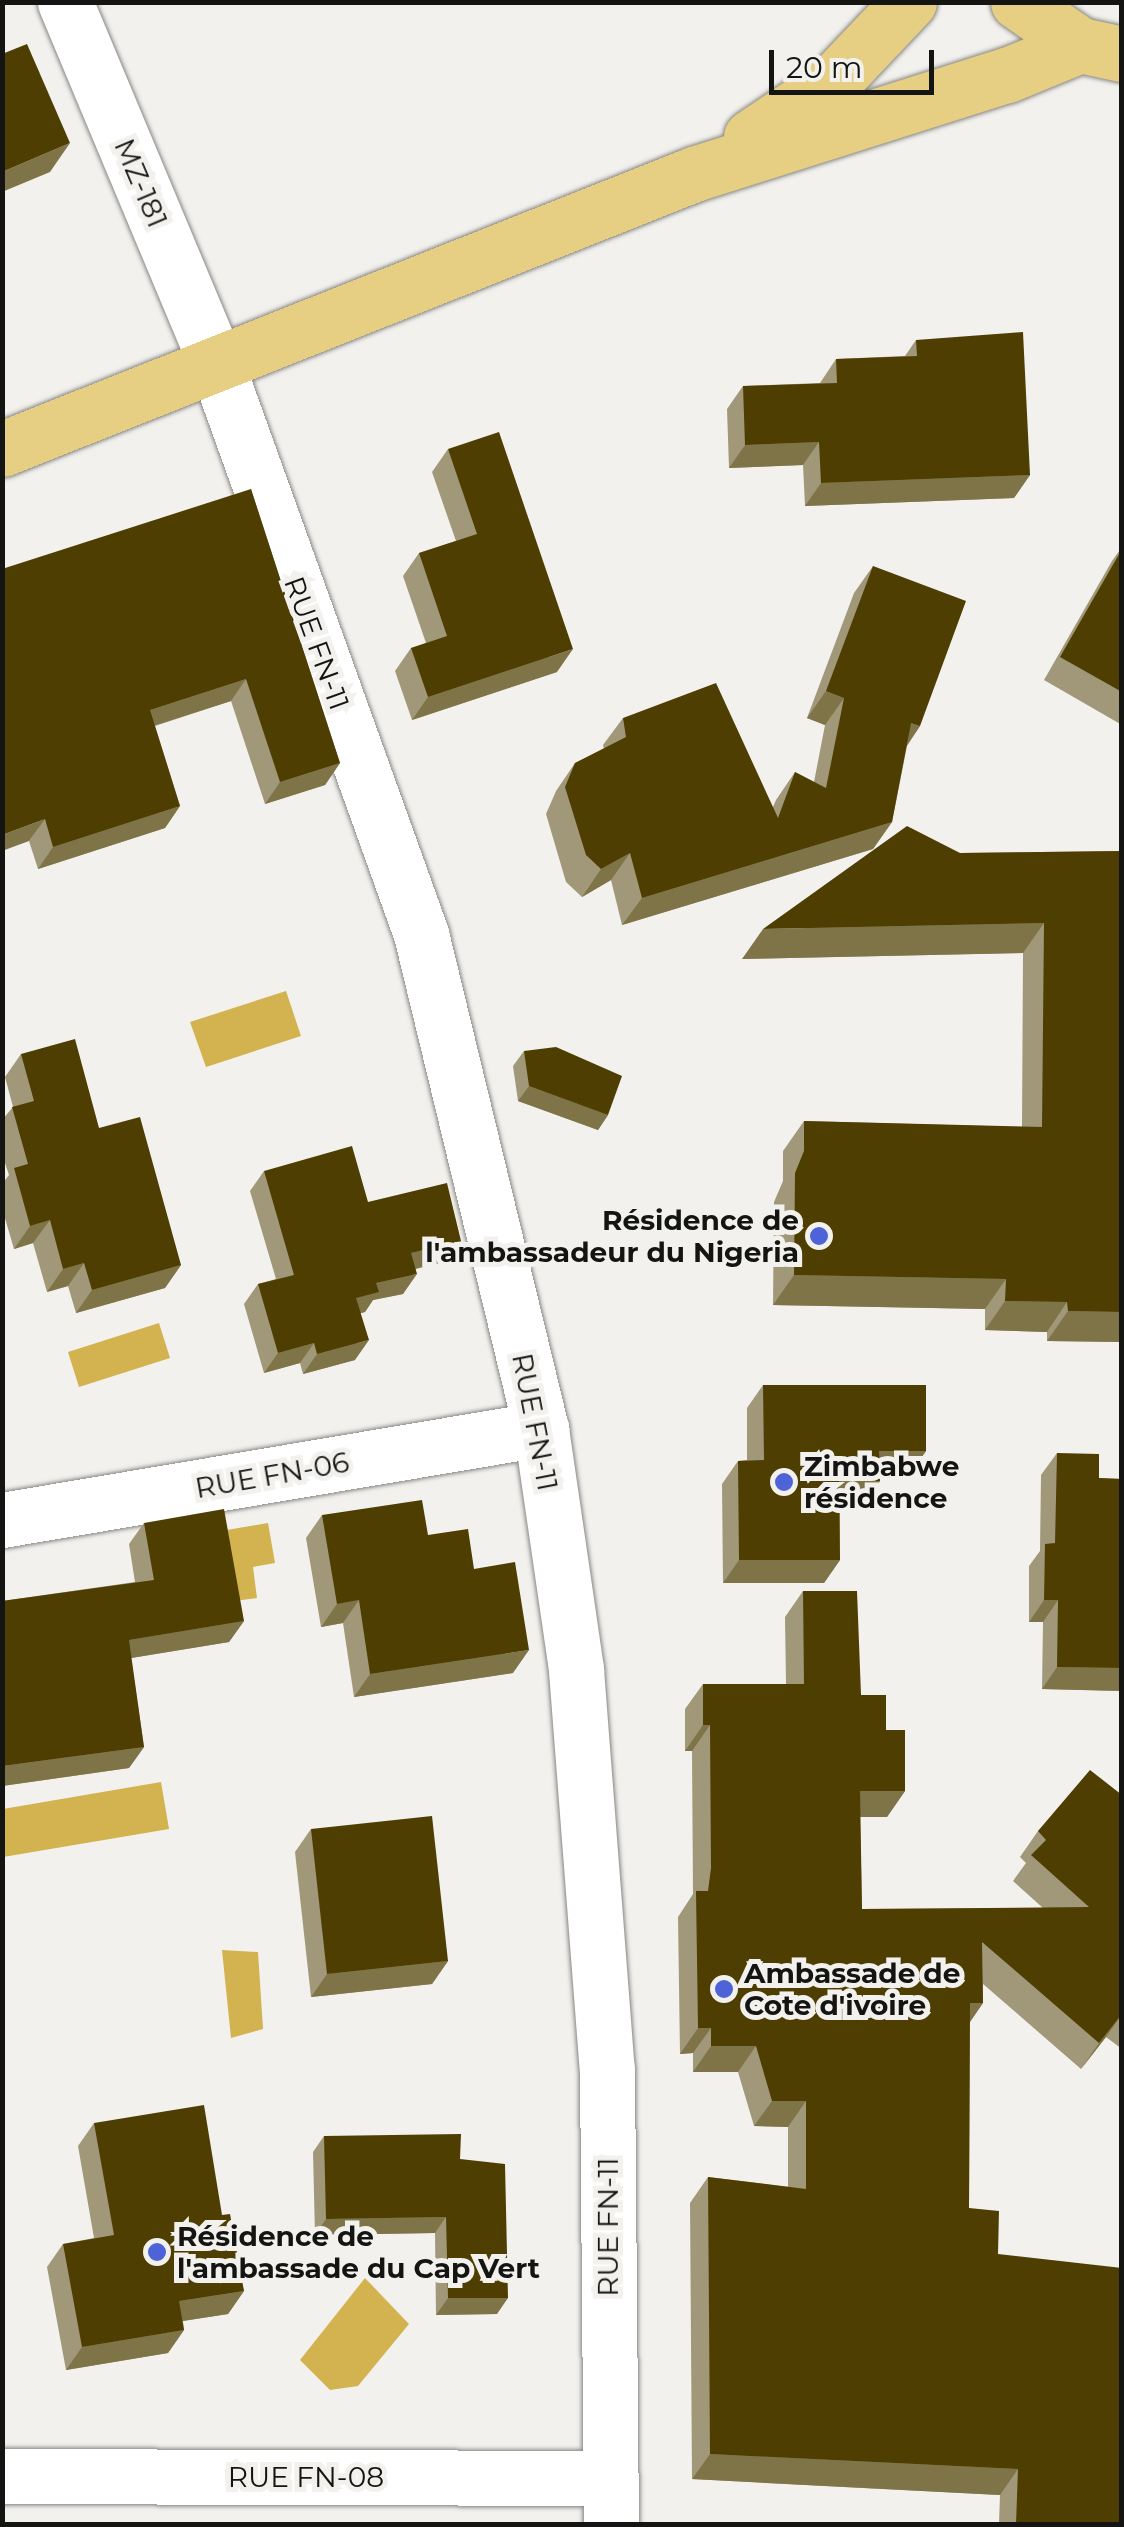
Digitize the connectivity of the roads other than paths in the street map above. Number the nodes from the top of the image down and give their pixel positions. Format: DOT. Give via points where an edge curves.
graph roads {
  1 [pos="65,2"];
  2 [pos="910,2"];
  3 [pos="1018,2"];
  4 [pos="1110,55"];
  5 [pos="694,174"];
  6 [pos="216,364"];
  7 [pos="2,449"];
  8 [pos="541,1430"];
  9 [pos="2,1520"];
  10 [pos="2,2476"];
  11 [pos="610,2501"];
  1 -- 6 [label="street, MZ-181"];
  2 -- 5 [label="main road" via="834,81"];
  3 -- 4 [label="main road"];
  4 -- 5 [label="main road" via="1008,75"];
  5 -- 6 [label="main road"];
  6 -- 7 [label="main road"];
  6 -- 8 [label="street, RUE FN-11" via="422,934"];
  8 -- 9 [label="street, RUE FN-06"];
  8 -- 11 [label="street, RUE FN-11" via="576,1670 607,2069"];
  10 -- 11 [label="street, RUE FN-08"];
}
